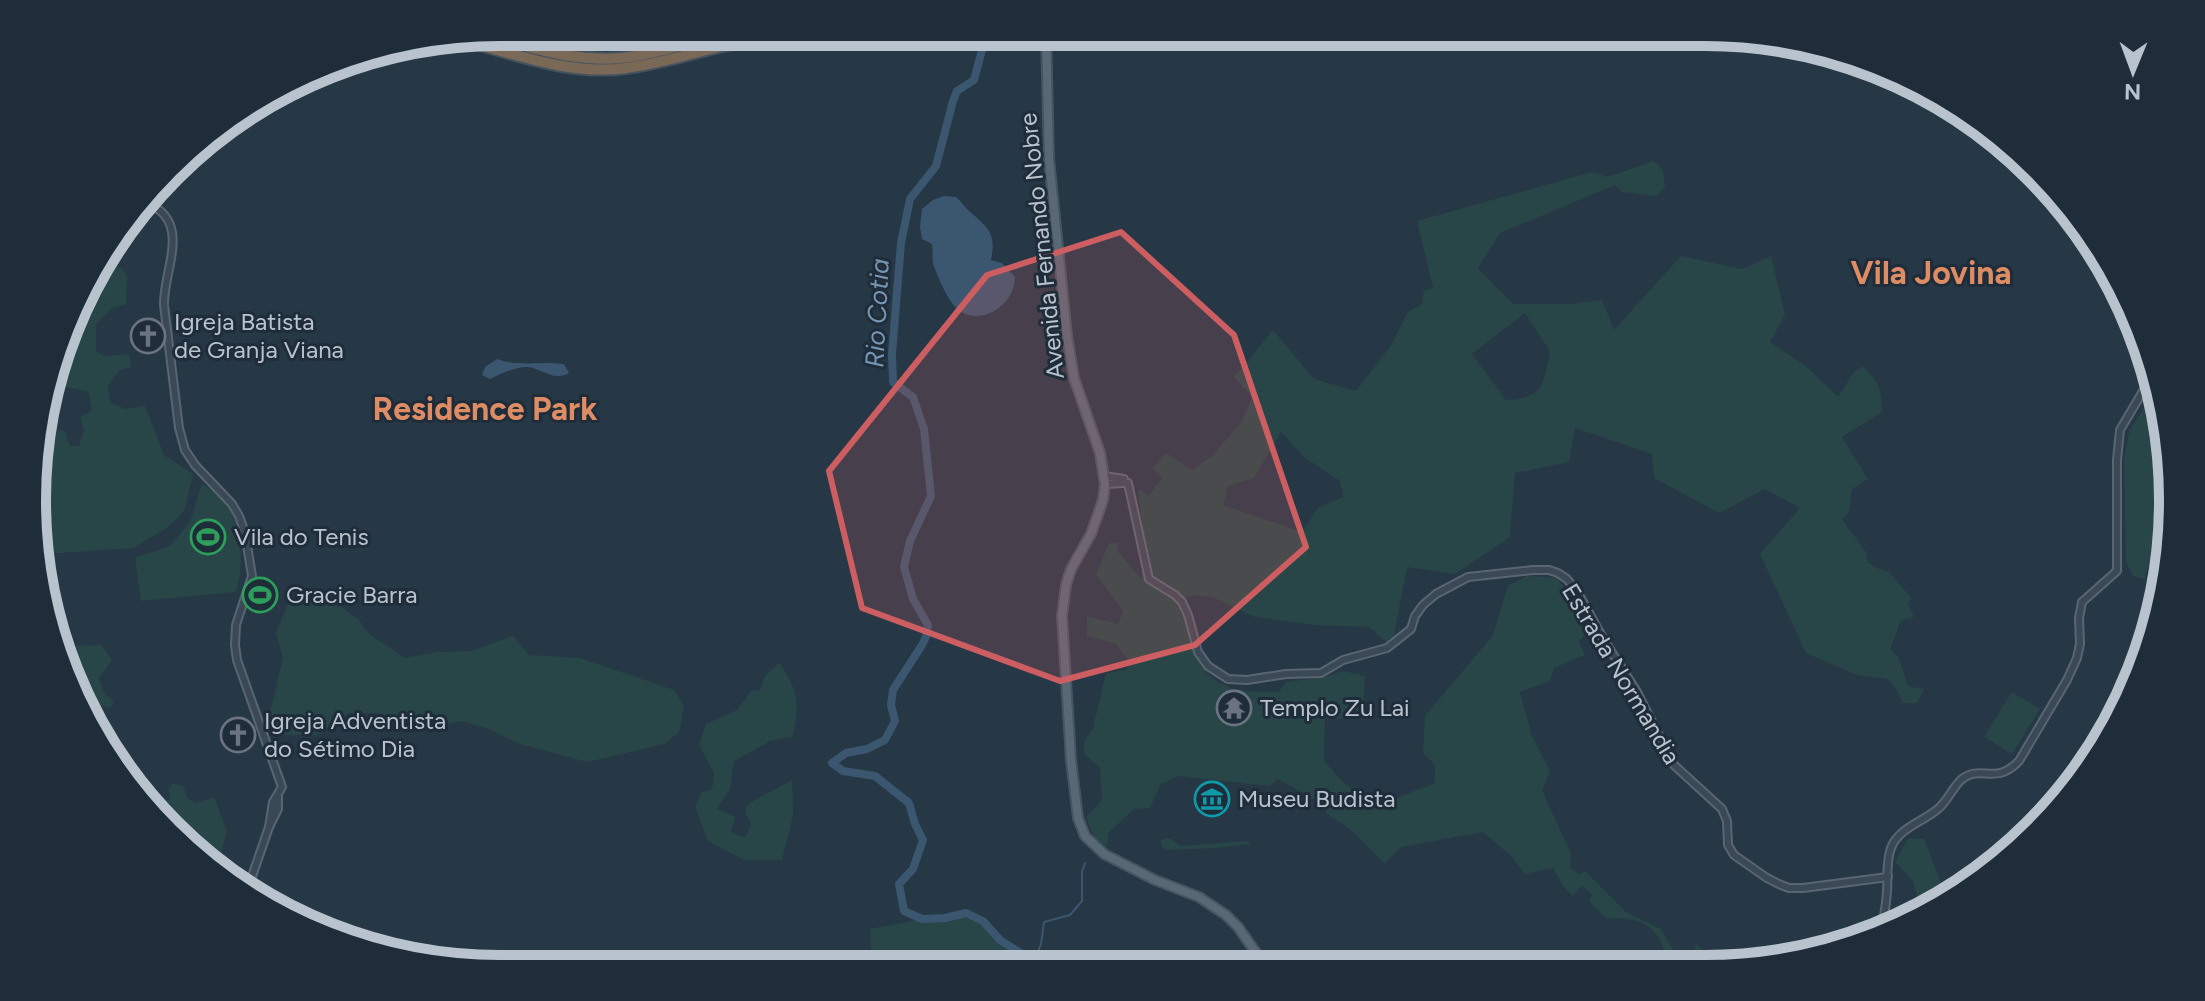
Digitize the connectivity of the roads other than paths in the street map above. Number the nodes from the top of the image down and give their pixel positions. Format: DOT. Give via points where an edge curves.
graph roads {
  1 [pos="487,46"];
  2 [pos="526,46"];
  3 [pos="676,46"];
  4 [pos="720,46"];
  5 [pos="1046,46"];
  6 [pos="154,207"];
  7 [pos="2145,388"];
  8 [pos="1105,480"];
  9 [pos="1888,877"];
  10 [pos="251,880"];
  11 [pos="1883,918"];
  12 [pos="1258,955"];
  1 -- 4 [label="highway" via="549,63 608,69"];
  2 -- 3 [label="highway" via="593,59"];
  5 -- 8 [label="main road, Avenida Fernando Nobre" via="1049,159 1067,336"];
  6 -- 10 [label="street" via="172,231 164,305 181,439 195,465 239,516 252,576 236,625 237,660 282,787"];
  7 -- 9 [label="street" via="2118,442 2117,571 2082,602 2080,644 2067,680 2019,761 2006,773 1972,774 1959,782 1934,813 1896,839"];
  8 -- 9 [label="street, Estrada Normandia" via="1125,481 1149,579 1182,602 1198,652 1228,679 1321,673 1343,660 1387,648 1411,629 1423,605 1468,577 1549,570 1567,579 1578,593 1674,765 1722,809 1734,855 1789,888"];
  8 -- 12 [label="main road, Avenida Fernando Nobre" via="1091,534 1071,569 1062,616 1078,818 1085,836 1104,854 1199,897 1226,915"];
  9 -- 11 [label="street"];
}
